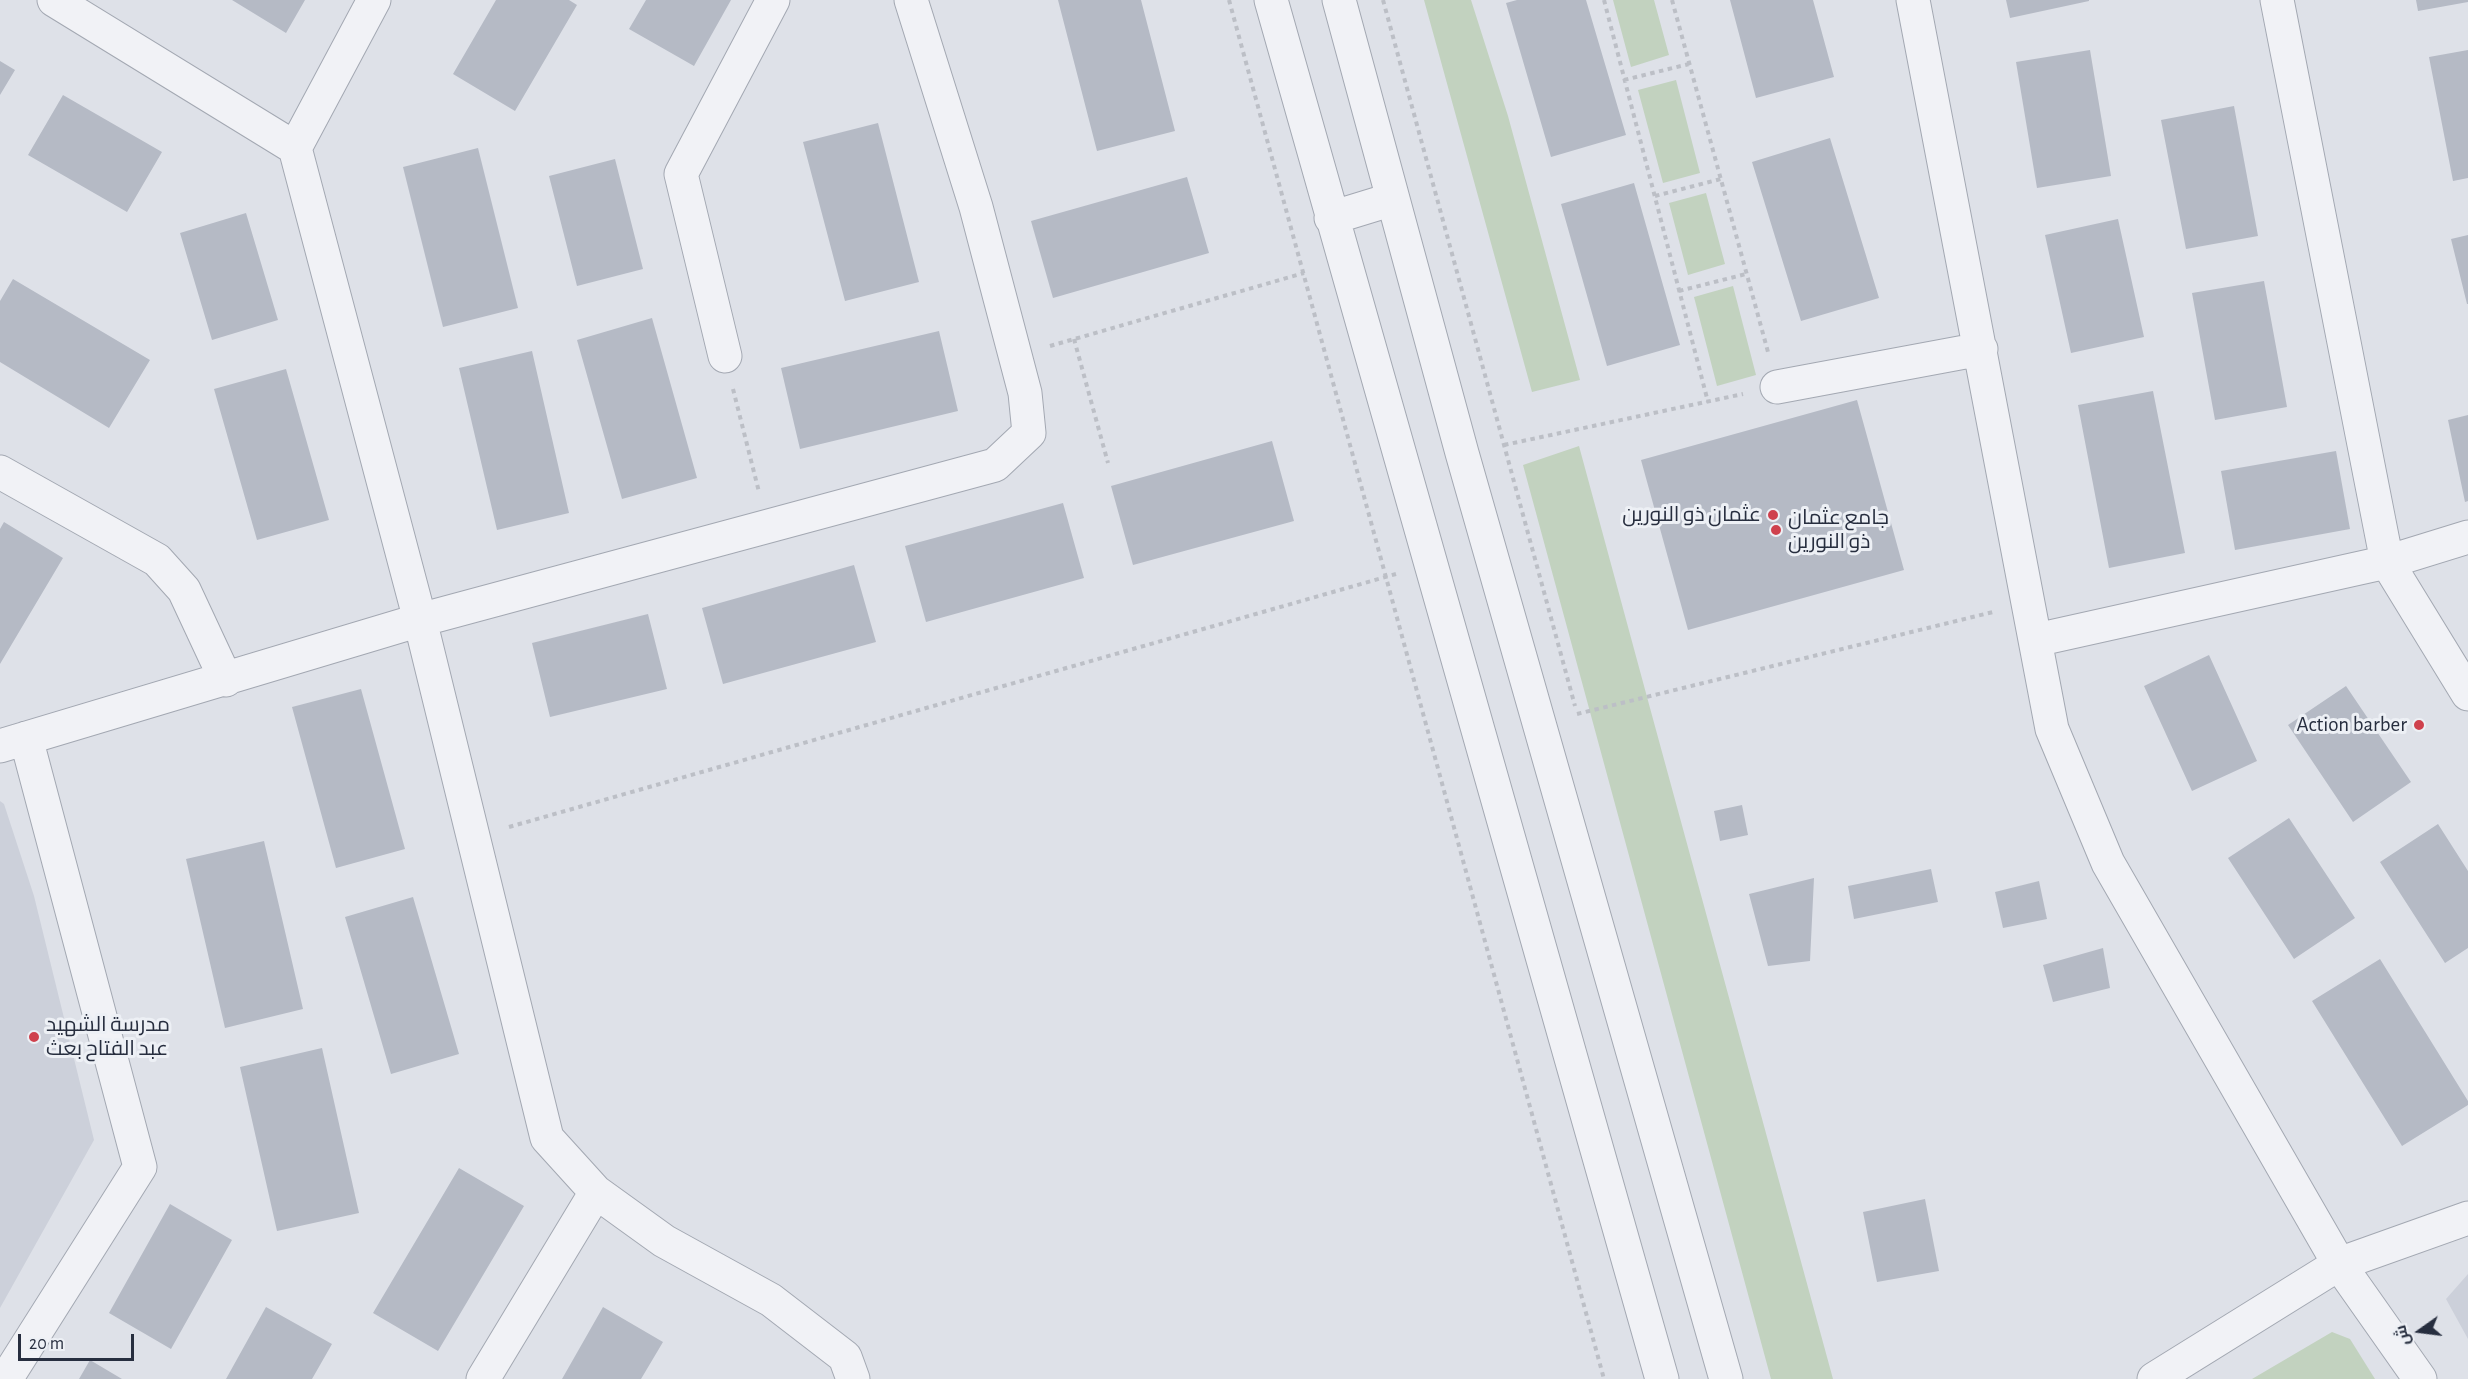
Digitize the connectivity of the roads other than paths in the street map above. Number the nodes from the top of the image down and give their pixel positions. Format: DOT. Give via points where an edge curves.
graph roads {
  1 [pos="54,0"];
  2 [pos="374,0"];
  3 [pos="773,0"];
  4 [pos="911,0"];
  5 [pos="1271,0"];
  6 [pos="1339,0"];
  7 [pos="1913,0"];
  8 [pos="2277,0"];
  9 [pos="295,148"];
  10 [pos="1393,200"];
  11 [pos="1331,218"];
  12 [pos="1981,349"];
  13 [pos="725,356"];
  14 [pos="1777,387"];
  15 [pos="0,471"];
  16 [pos="2468,537"];
  17 [pos="2388,562"];
  18 [pos="420,620"];
  19 [pos="2036,640"];
  20 [pos="226,680"];
  21 [pos="2468,694"];
  22 [pos="13,742"];
  23 [pos="596,1192"];
  24 [pos="2468,1218"];
  25 [pos="2339,1264"];
  26 [pos="6,1379"];
  27 [pos="483,1379"];
  28 [pos="853,1379"];
  29 [pos="1662,1379"];
  30 [pos="1726,1379"];
  31 [pos="2154,1379"];
  32 [pos="2420,1379"];
  1 -- 9 [label="street"];
  2 -- 9 [label="street"];
  3 -- 13 [label="street" via="681,174"];
  4 -- 18 [label="street" via="976,207 1025,393 1029,433 995,465"];
  5 -- 11 [label="street"];
  6 -- 10 [label="street"];
  7 -- 12 [label="street"];
  8 -- 17 [label="street"];
  9 -- 18 [label="street"];
  10 -- 11 [label="street"];
  10 -- 30 [label="street"];
  11 -- 29 [label="street"];
  12 -- 14 [label="street"];
  12 -- 19 [label="street"];
  15 -- 20 [label="street" via="157,560 184,590"];
  16 -- 17 [label="street"];
  17 -- 19 [label="street"];
  17 -- 21 [label="street"];
  18 -- 20 [label="street"];
  18 -- 23 [label="street" via="547,1138"];
  19 -- 25 [label="street" via="2052,729 2108,863"];
  20 -- 22 [label="street"];
  22 -- 26 [label="street" via="140,1167"];
  23 -- 27 [label="street"];
  23 -- 28 [label="street" via="664,1241 771,1300 845,1357"];
  24 -- 25 [label="street"];
  25 -- 31 [label="street"];
  25 -- 32 [label="street"];
}
